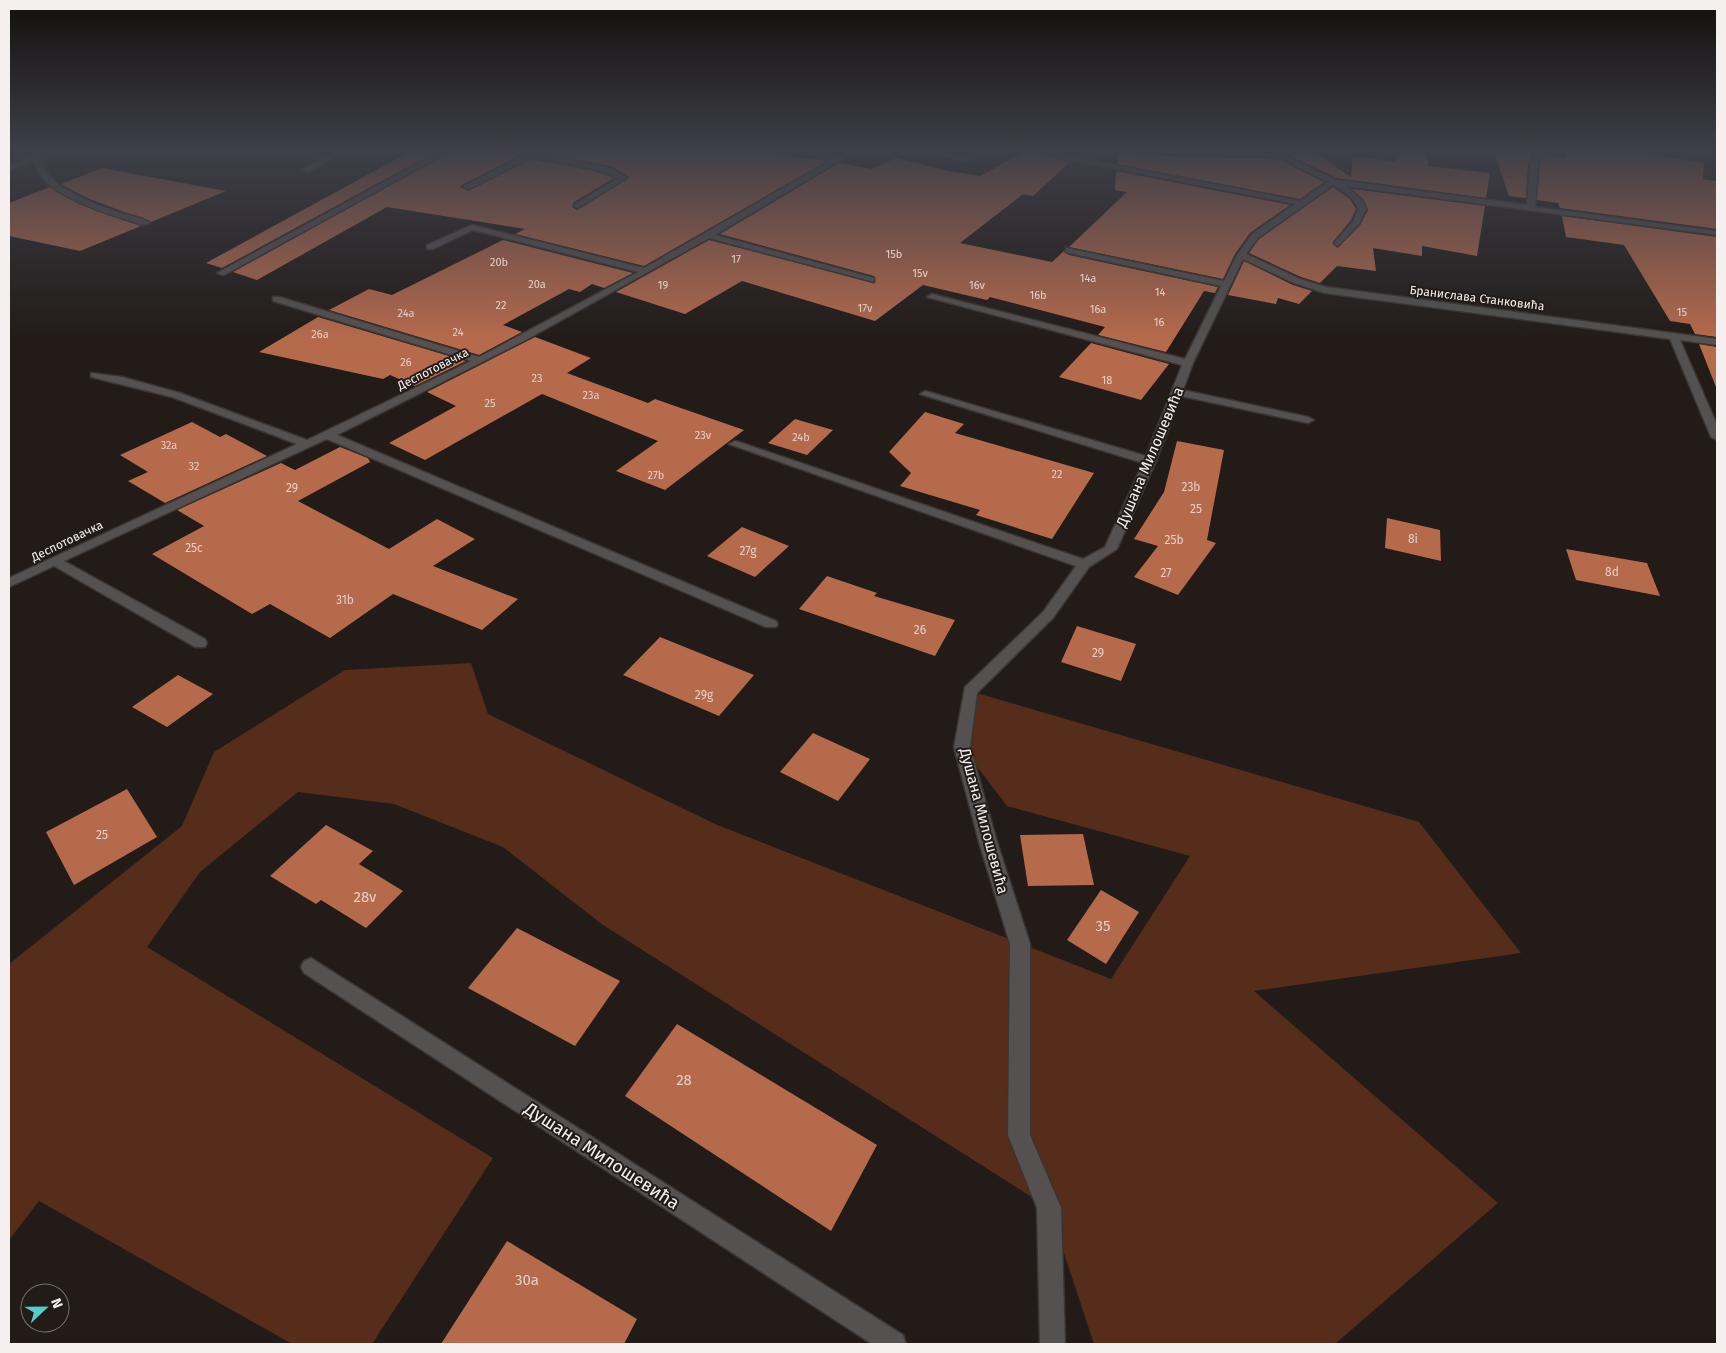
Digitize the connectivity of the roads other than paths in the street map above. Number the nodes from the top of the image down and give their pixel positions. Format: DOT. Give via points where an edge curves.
graph roads {
  1 [pos="117,213"];
  2 [pos="333,213"];
  3 [pos="748,213"];
  4 [pos="1287,213"];
  5 [pos="1360,213"];
  6 [pos="1577,213"];
  7 [pos="146,224"];
  8 [pos="1717,232"];
  9 [pos="710,236"];
  10 [pos="1338,243"];
  11 [pos="430,247"];
  12 [pos="1069,250"];
  13 [pos="1241,255"];
  14 [pos="645,271"];
  15 [pos="221,274"];
  16 [pos="871,280"];
  17 [pos="1225,284"];
  18 [pos="932,297"];
  19 [pos="276,299"];
  20 [pos="1674,337"];
  21 [pos="1717,342"];
  22 [pos="479,360"];
  23 [pos="1188,363"];
  24 [pos="95,375"];
  25 [pos="1178,392"];
  26 [pos="925,394"];
  27 [pos="1308,420"];
  28 [pos="328,435"];
  29 [pos="1717,437"];
  30 [pos="306,444"];
  31 [pos="735,444"];
  32 [pos="1150,461"];
  33 [pos="54,560"];
  34 [pos="1084,564"];
  35 [pos="9,583"];
  36 [pos="771,624"];
  37 [pos="200,643"];
  38 [pos="312,967"];
  39 [pos="894,1344"];
  40 [pos="1052,1344"];
  1 -- 7 [label="street"];
  2 -- 15 [label="street"];
  3 -- 9 [label="street, Деспотовачка"];
  4 -- 13 [label="street, Душана Милошевића" via="1255,236"];
  5 -- 10 [label="street"];
  6 -- 8 [label="street"];
  9 -- 14 [label="street, Деспотовачка"];
  9 -- 16 [label="street"];
  11 -- 14 [label="street" via="472,227"];
  12 -- 17 [label="street"];
  13 -- 17 [label="street, Душана Милошевића"];
  13 -- 20 [label="street, Бранислава Станковића" via="1325,290"];
  14 -- 22 [label="street, Деспотовачка"];
  17 -- 23 [label="street, Душана Милошевића"];
  18 -- 23 [label="street"];
  19 -- 22 [label="street"];
  20 -- 21 [label="street, Бранислава Станковића"];
  20 -- 29 [label="street"];
  22 -- 28 [label="street, Деспотовачка"];
  23 -- 25 [label="street, Душана Милошевића"];
  24 -- 30 [label="street" via="131,382 215,407"];
  25 -- 27 [label="street"];
  25 -- 32 [label="street, Душана Милошевића"];
  26 -- 32 [label="street"];
  28 -- 30 [label="street, Деспотовачка"];
  28 -- 36 [label="street"];
  30 -- 33 [label="street, Деспотовачка"];
  31 -- 34 [label="street"];
  32 -- 34 [label="street, Душана Милошевића" via="1110,549"];
  33 -- 35 [label="street, Деспотовачка"];
  33 -- 37 [label="street"];
  34 -- 40 [label="street, Душана Милошевића" via="1048,615 970,692 962,747 1020,944 1019,1135 1049,1208"];
  38 -- 39 [label="street, Душана Милошевића"];
}
